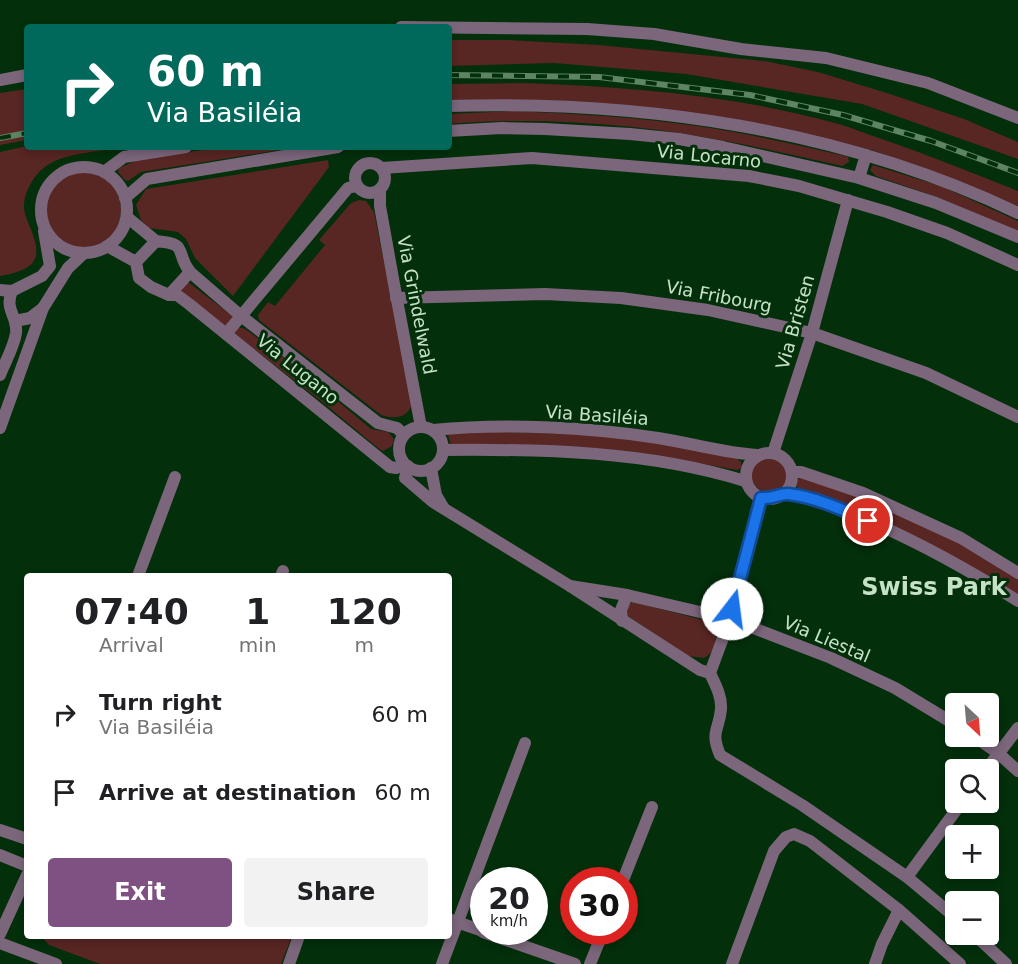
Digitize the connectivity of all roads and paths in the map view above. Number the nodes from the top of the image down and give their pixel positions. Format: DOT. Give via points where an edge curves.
graph roads {
  1 [pos="452,28"];
  2 [pos="24,76"];
  3 [pos="0,80"];
  4 [pos="452,106"];
  5 [pos="1018,118"];
  6 [pos="452,131"];
  7 [pos="169,150"];
  8 [pos="320,150"];
  9 [pos="866,155"];
  10 [pos="382,168"];
  11 [pos="104,172"];
  12 [pos="860,178"];
  13 [pos="356,186"];
  14 [pos="380,190"];
  15 [pos="125,198"];
  16 [pos="848,200"];
  17 [pos="1018,213"];
  18 [pos="127,217"];
  19 [pos="44,226"];
  20 [pos="1018,237"];
  21 [pos="156,241"];
  22 [pos="107,246"];
  23 [pos="84,253"];
  24 [pos="136,262"];
  25 [pos="1018,266"];
  26 [pos="190,272"];
  27 [pos="6,290"];
  28 [pos="169,295"];
  29 [pos="396,298"];
  30 [pos="43,308"];
  31 [pos="9,315"];
  32 [pos="241,316"];
  33 [pos="812,333"];
  34 [pos="226,334"];
  35 [pos="0,375"];
  36 [pos="1018,417"];
  37 [pos="0,428"];
  38 [pos="427,428"];
  39 [pos="404,435"];
  40 [pos="443,450"];
  41 [pos="773,453"];
  42 [pos="757,456"];
  43 [pos="406,466"];
  44 [pos="431,468"];
  45 [pos="792,472"];
  46 [pos="175,477"];
  47 [pos="746,481"];
  48 [pos="784,493"];
  49 [pos="761,498"];
  50 [pos="443,508"];
  51 [pos="139,573"];
  52 [pos="1018,573"];
  53 [pos="570,586"];
  54 [pos="627,594"];
  55 [pos="1018,601"];
  56 [pos="730,619"];
  57 [pos="622,621"];
  58 [pos="710,673"];
  59 [pos="945,718"];
  60 [pos="1018,728"];
  61 [pos="525,743"];
  62 [pos="990,747"];
  63 [pos="998,753"];
  64 [pos="994,759"];
  65 [pos="1018,771"];
  66 [pos="651,807"];
  67 [pos="954,813"];
  68 [pos="0,830"];
  69 [pos="24,838"];
  70 [pos="0,855"];
  71 [pos="24,865"];
  72 [pos="628,867"];
  73 [pos="907,877"];
  74 [pos="24,882"];
  75 [pos="945,909"];
  76 [pos="899,910"];
  77 [pos="453,921"];
  78 [pos="470,927"];
  79 [pos="0,934"];
  80 [pos="298,939"];
  81 [pos="448,939"];
  82 [pos="0,943"];
  83 [pos="520,945"];
  84 [pos="598,945"];
  85 [pos="986,945"];
  86 [pos="56,964"];
  87 [pos="289,964"];
  88 [pos="442,964"];
  89 [pos="575,964"];
  90 [pos="590,964"];
  91 [pos="732,964"];
  92 [pos="875,964"];
  93 [pos="960,964"];
  94 [pos="1006,964"];
  1 -- 5 [label="street" via="654,34 826,58 928,83"];
  2 -- 3 [label="street"];
  4 -- 9 [label="street" via="552,105 651,114 763,130"];
  6 -- 12 [label="street" via="544,129 678,139"];
  7 -- 11 [label="street" via="124,158"];
  8 -- 15 [label="street" via="147,179"];
  9 -- 12 [label="street"];
  9 -- 17 [label="street"];
  10 -- 13 [label="street" via="374,163 360,166 355,175"];
  10 -- 14 [label="street" via="385,182"];
  10 -- 16 [label="street, Via Locarno" via="532,158 749,176"];
  11 -- 15 [label="street" via="118,183"];
  11 -- 19 [label="street" via="94,167 77,167 59,174 42,198"];
  12 -- 20 [label="street" via="936,203"];
  13 -- 14 [label="street" via="366,193"];
  13 -- 32 [label="street" via="348,188"];
  14 -- 29 [label="street, Via Grindelwald"];
  15 -- 18 [label="street"];
  16 -- 25 [label="street, Via Locarno" via="947,233"];
  16 -- 33 [label="street, Via Bristen"];
  18 -- 21 [label="street, Via Lugano"];
  18 -- 22 [label="street" via="118,236"];
  19 -- 23 [label="street" via="61,247"];
  19 -- 27 [label="street" via="50,260 47,270 42,276"];
  21 -- 24 [label="street"];
  21 -- 26 [label="street, Via Lugano" via="176,244"];
  22 -- 23 [label="street"];
  22 -- 24 [label="street"];
  23 -- 30 [label="street" via="68,268"];
  24 -- 28 [label="street, Via Lugano" via="139,278"];
  26 -- 28 [label="street"];
  26 -- 32 [label="street, Via Lugano"];
  27 -- 31 [label="street"];
  28 -- 34 [label="street, Via Lugano" via="177,295"];
  29 -- 33 [label="street, Via Fribourg" via="545,294 621,298 708,310"];
  29 -- 38 [label="street, Via Grindelwald"];
  30 -- 31 [label="street" via="30,318"];
  30 -- 37 [label="street"];
  31 -- 35 [label="street" via="16,334"];
  32 -- 34 [label="street"];
  32 -- 39 [label="street, Via Lugano" via="378,423 397,428"];
  33 -- 36 [label="street, Via Fribourg" via="926,373"];
  33 -- 41 [label="street, Via Bristen"];
  34 -- 43 [label="street, Via Lugano" via="390,466"];
  38 -- 39 [label="street" via="409,430"];
  38 -- 40 [label="street" via="440,437"];
  38 -- 42 [label="street, Via Basiléia" via="607,432"];
  39 -- 43 [label="street" via="399,446 400,458"];
  40 -- 44 [label="street"];
  40 -- 47 [label="street" via="606,455 675,463"];
  41 -- 42 [label="street"];
  41 -- 45 [label="street" via="786,460"];
  42 -- 47 [label="street" via="748,465"];
  43 -- 44 [label="street" via="419,471"];
  43 -- 50 [label="street" via="405,478"];
  44 -- 50 [label="street"];
  45 -- 48 [label="street"];
  45 -- 52 [label="street" via="863,493 961,538"];
  46 -- 51 [label="street"];
  47 -- 49 [label="street"];
  48 -- 49 [label="street"];
  48 -- 55 [label="street" via="851,513 917,543"];
  49 -- 56 [label="street"];
  50 -- 53 [label="street"];
  53 -- 54 [label="street, Via Liestal"];
  53 -- 57 [label="street"];
  54 -- 56 [label="street, Via Liestal"];
  54 -- 57 [label="street"];
  56 -- 58 [label="street"];
  56 -- 59 [label="street, Via Liestal" via="831,658 895,688"];
  57 -- 58 [label="street"];
  58 -- 73 [label="street" via="720,696 714,741 720,755"];
  60 -- 63 [label="street"];
  61 -- 77 [label="street"];
  62 -- 63 [label="street"];
  63 -- 64 [label="street"];
  63 -- 65 [label="street"];
  66 -- 72 [label="street"];
  67 -- 73 [label="street"];
  68 -- 69 [label="street"];
  70 -- 71 [label="street"];
  73 -- 75 [label="street"];
  74 -- 79 [label="street"];
  76 -- 91 [label="street" via="810,841 791,834 774,851"];
  76 -- 92 [label="street"];
  76 -- 93 [label="street"];
  77 -- 78 [label="street"];
  80 -- 87 [label="street"];
  81 -- 88 [label="street"];
  82 -- 86 [label="street"];
  83 -- 89 [label="street"];
  84 -- 90 [label="street"];
  85 -- 94 [label="street"];
}
